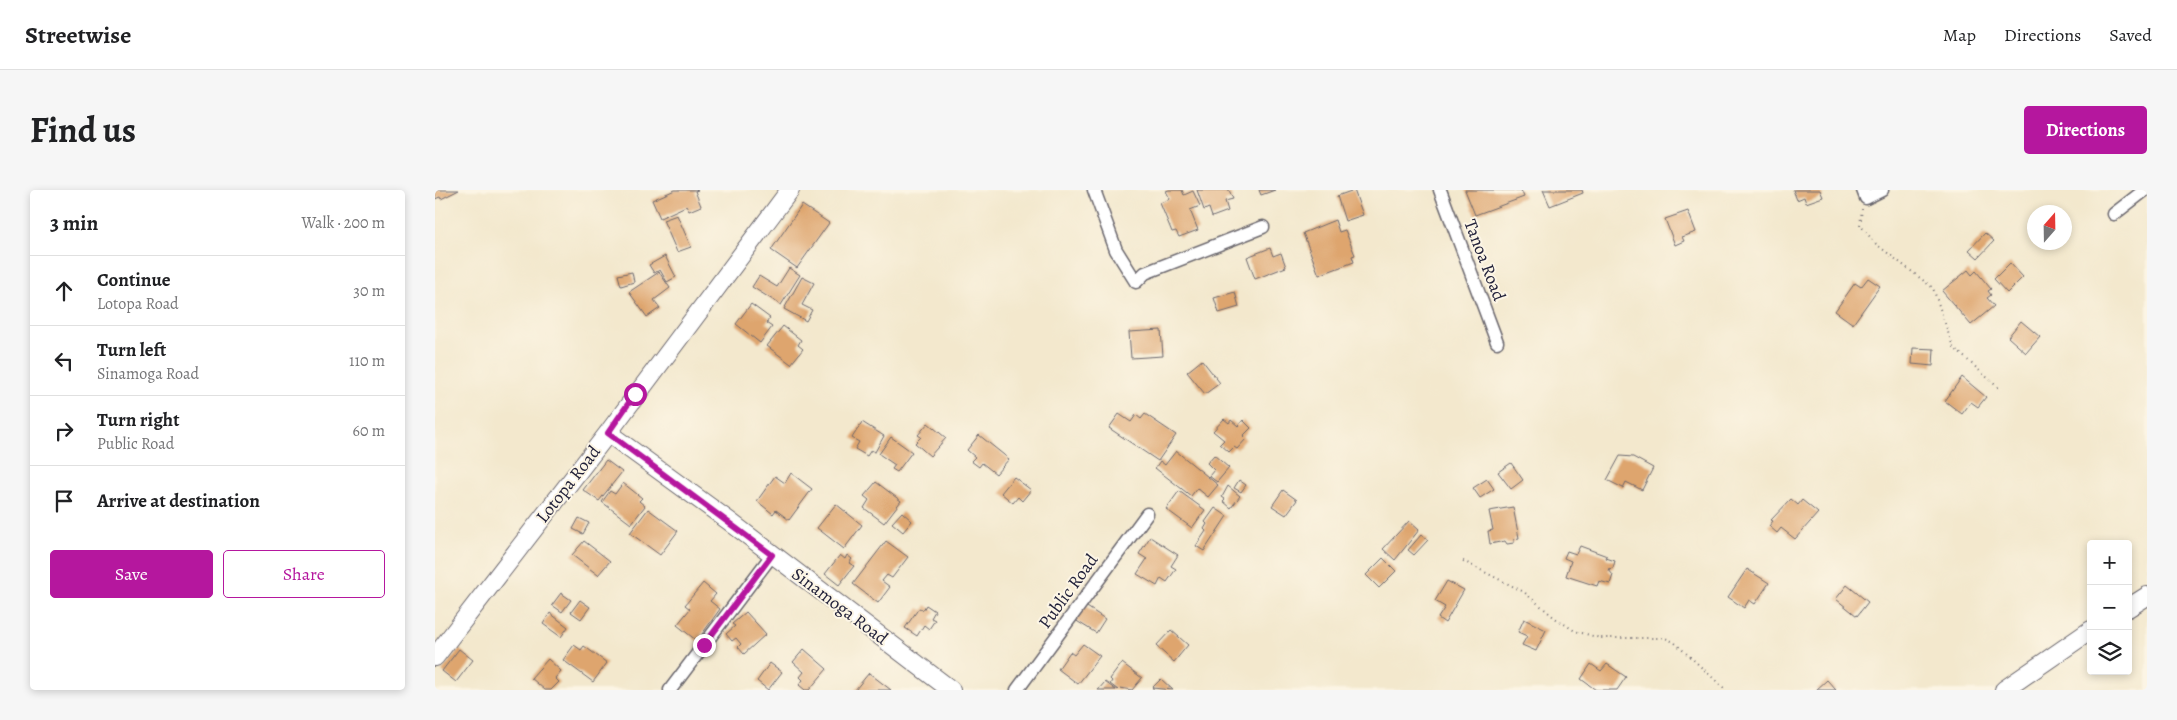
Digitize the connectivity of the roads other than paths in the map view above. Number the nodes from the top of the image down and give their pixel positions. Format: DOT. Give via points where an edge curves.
graph roads {
  1 [pos="790,190"];
  2 [pos="1094,190"];
  3 [pos="1440,190"];
  4 [pos="1882,190"];
  5 [pos="2145,190"];
  6 [pos="1865,194"];
  7 [pos="2114,214"];
  8 [pos="1263,227"];
  9 [pos="1497,342"];
  10 [pos="608,433"];
  11 [pos="1147,514"];
  12 [pos="772,555"];
  13 [pos="2147,596"];
  14 [pos="2132,605"];
  15 [pos="2087,633"];
  16 [pos="437,651"];
  17 [pos="670,690"];
  18 [pos="951,690"];
  19 [pos="1017,690"];
  20 [pos="2004,690"];
  1 -- 10 [label="street, Lotopa Road"];
  2 -- 8 [label="street" via="1116,250 1136,282 1145,273"];
  3 -- 9 [label="street, Tanoa Road"];
  4 -- 6 [label="street"];
  5 -- 7 [label="street"];
  10 -- 12 [label="street, Sinamoga Road"];
  10 -- 16 [label="street, Lotopa Road"];
  11 -- 19 [label="street, Public Road"];
  12 -- 17 [label="street"];
  12 -- 18 [label="street, Sinamoga Road"];
  13 -- 14 [label="street"];
  15 -- 20 [label="street"];
}
